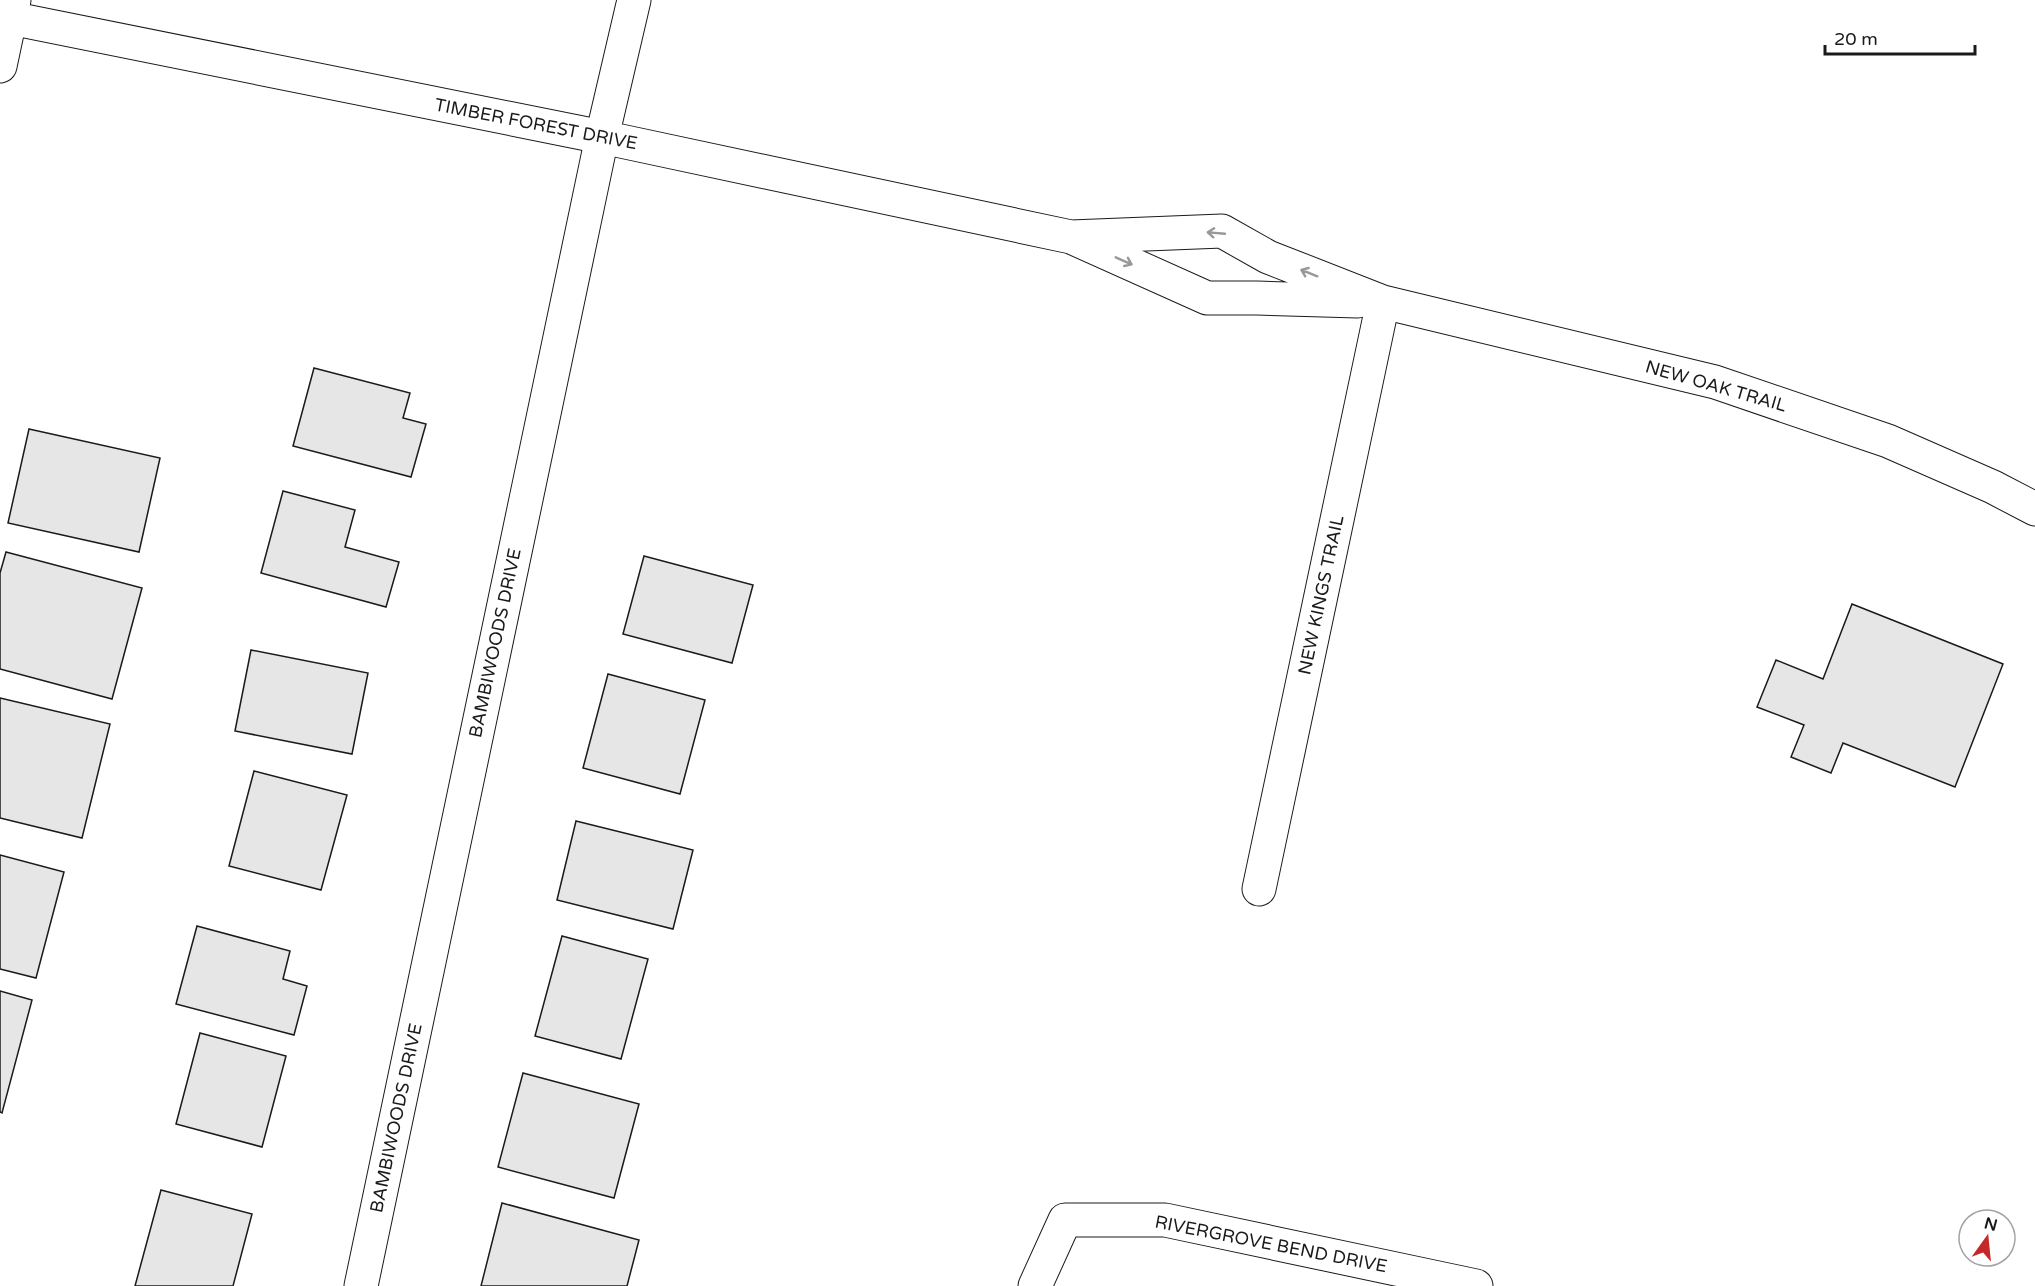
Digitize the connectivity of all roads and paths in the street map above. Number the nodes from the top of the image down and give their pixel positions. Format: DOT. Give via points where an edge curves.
graph roads {
  1 [pos="634,0"];
  2 [pos="8,12"];
  3 [pos="0,66"];
  4 [pos="602,137"];
  5 [pos="1071,237"];
  6 [pos="1383,302"];
  7 [pos="2035,509"];
  8 [pos="1259,889"];
  9 [pos="361,1286"];
  10 [pos="1035,1286"];
  11 [pos="1476,1286"];
  1 -- 4 [label="street, BAMBIWOODS DRIVE"];
  2 -- 3 [label="street"];
  2 -- 4 [label="street, TIMBER FOREST DRIVE"];
  4 -- 5 [label="street, TIMBER FOREST DRIVE"];
  4 -- 9 [label="street, BAMBIWOODS DRIVE"];
  5 -- 6 [label="street, NEW OAK TRAIL, one-way" via="1207,298"];
  6 -- 5 [label="street, NEW OAK TRAIL, one-way" via="1268,257 1222,231"];
  6 -- 7 [label="street, NEW OAK TRAIL" via="1715,382 1888,441"];
  6 -- 8 [label="street, NEW KINGS TRAIL"];
  10 -- 11 [label="street, RIVERGROVE BEND DRIVE" via="1065,1220 1164,1220"];
}
